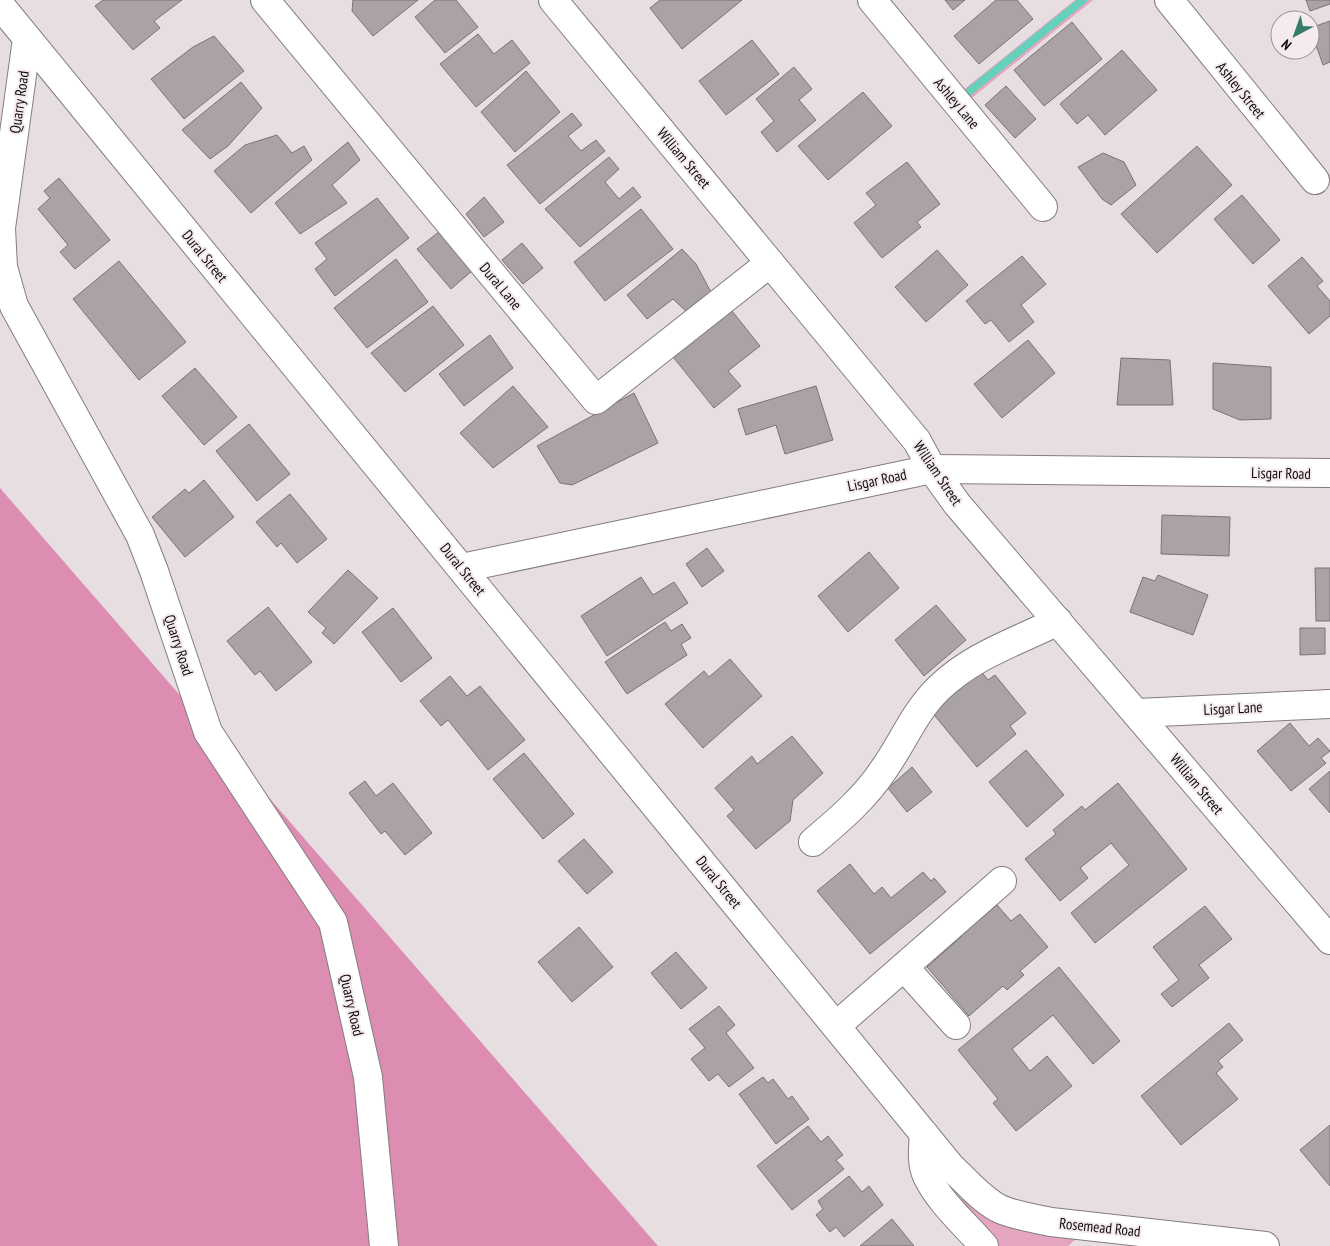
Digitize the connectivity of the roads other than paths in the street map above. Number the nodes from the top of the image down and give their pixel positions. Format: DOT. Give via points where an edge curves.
graph roads {
  1 [pos="265,0"];
  2 [pos="553,0"];
  3 [pos="872,0"];
  4 [pos="1168,0"];
  5 [pos="0,5"];
  6 [pos="27,39"];
  7 [pos="1315,180"];
  8 [pos="1043,207"];
  9 [pos="770,263"];
  10 [pos="932,469"];
  11 [pos="1330,473"];
  12 [pos="462,568"];
  13 [pos="1058,621"];
  14 [pos="1330,704"];
  15 [pos="1137,713"];
  16 [pos="813,842"];
  17 [pos="1002,882"];
  18 [pos="1330,940"];
  19 [pos="904,967"];
  20 [pos="956,1025"];
  21 [pos="836,1026"];
  22 [pos="924,1134"];
  23 [pos="951,1167"];
  24 [pos="384,1246"];
  25 [pos="984,1246"];
  26 [pos="1265,1246"];
  1 -- 9 [label="street, Dural Lane" via="596,400"];
  2 -- 9 [label="street, William Street"];
  3 -- 8 [label="street, Ashley Lane"];
  4 -- 7 [label="street, Ashley Street"];
  5 -- 6 [label="street, Dural Street"];
  6 -- 12 [label="street, Dural Street"];
  6 -- 24 [label="street, Quarry Road" via="1,228 3,267 14,306 140,535 208,732 333,922 368,1077"];
  9 -- 10 [label="street, William Street" via="917,441"];
  10 -- 11 [label="street, Lisgar Road"];
  10 -- 12 [label="street, Lisgar Road"];
  10 -- 13 [label="street, William Street" via="957,504"];
  12 -- 21 [label="street, Dural Street"];
  13 -- 15 [label="street, William Street"];
  13 -- 16 [label="street" via="980,657 937,690 918,712 884,769 852,809"];
  14 -- 15 [label="street, Lisgar Lane"];
  15 -- 18 [label="street, William Street"];
  17 -- 19 [label="street"];
  19 -- 20 [label="street"];
  19 -- 21 [label="street"];
  21 -- 22 [label="street, Dural Street"];
  22 -- 23 [label="street, Dural Street"];
  22 -- 25 [label="street" via="922,1155 927,1176 945,1203"];
  23 -- 26 [label="street, Rosemead Road" via="986,1200 1000,1209 1024,1216 1051,1222"];
}
